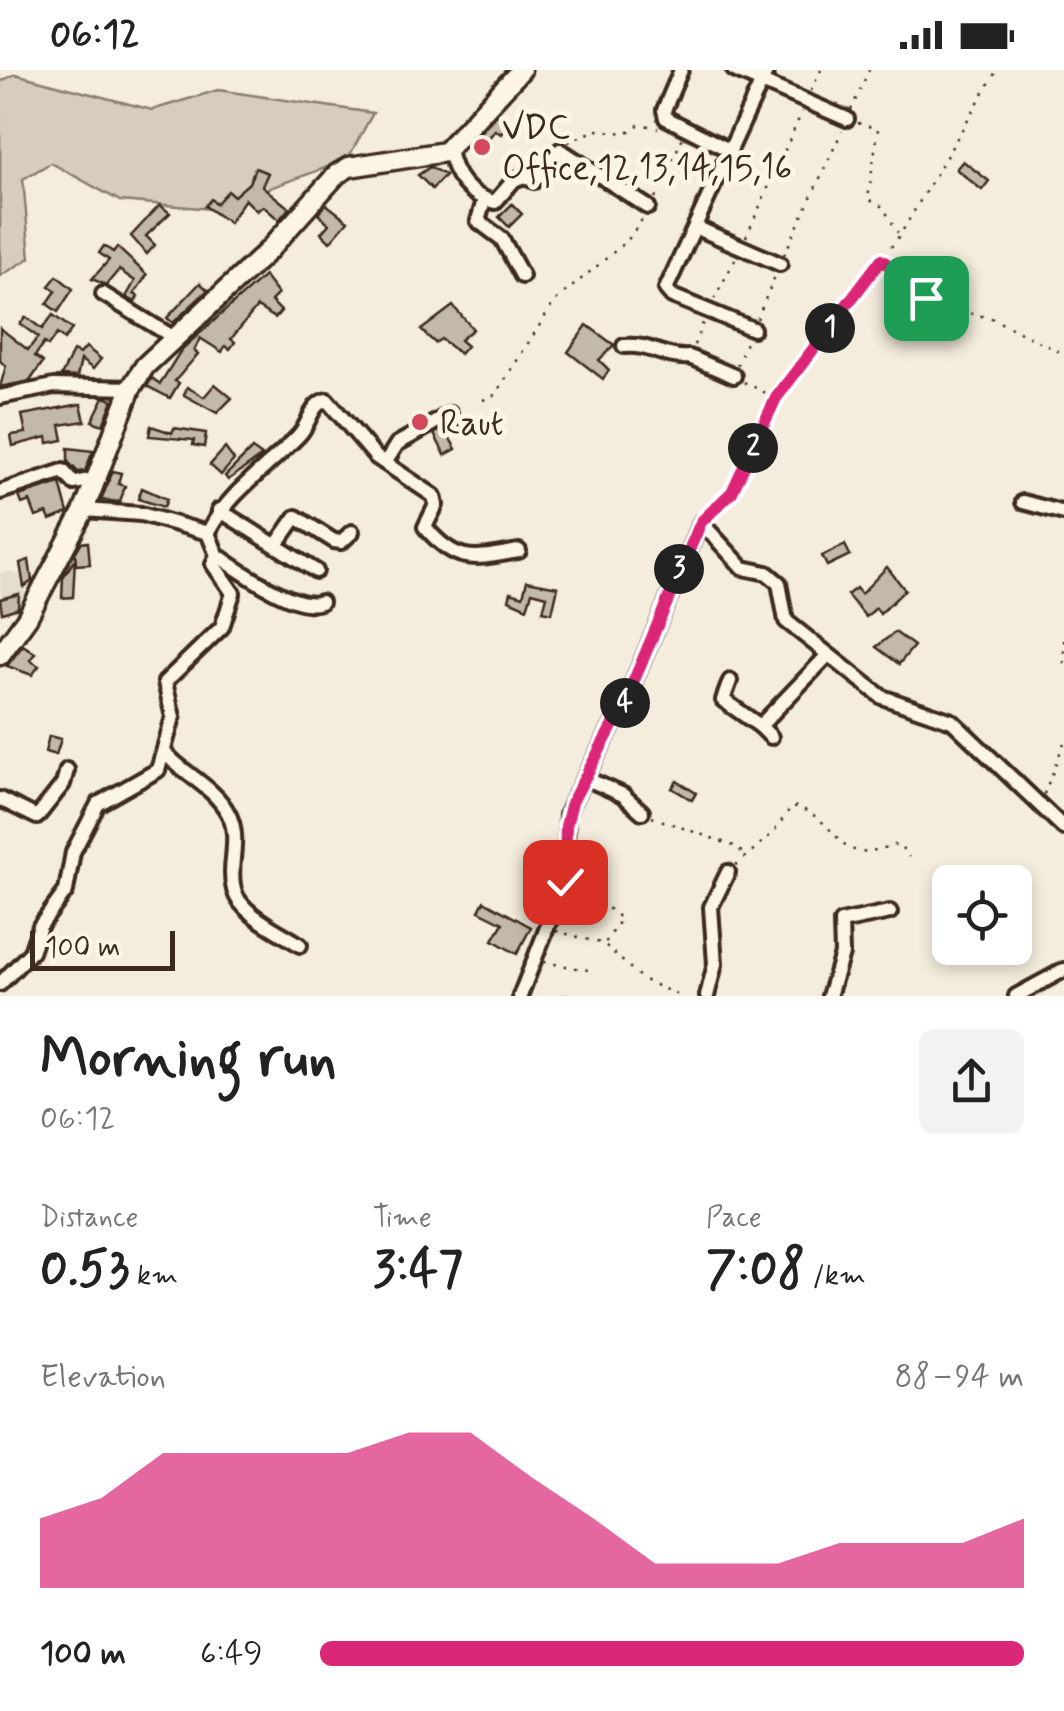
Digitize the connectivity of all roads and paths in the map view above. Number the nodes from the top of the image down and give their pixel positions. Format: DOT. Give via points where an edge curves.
graph roads {
  1 [pos="521,70"];
  2 [pos="682,70"];
  3 [pos="734,70"];
  4 [pos="821,70"];
  5 [pos="868,70"];
  6 [pos="996,70"];
  7 [pos="764,76"];
  8 [pos="806,102"];
  9 [pos="847,119"];
  10 [pos="661,128"];
  11 [pos="681,133"];
  12 [pos="449,149"];
  13 [pos="560,150"];
  14 [pos="729,150"];
  15 [pos="484,200"];
  16 [pos="648,207"];
  17 [pos="695,227"];
  18 [pos="900,235"];
  19 [pos="742,247"];
  20 [pos="881,260"];
  21 [pos="780,264"];
  22 [pos="522,276"];
  23 [pos="103,294"];
  24 [pos="708,311"];
  25 [pos="753,328"];
  26 [pos="176,339"];
  27 [pos="624,346"];
  28 [pos="1064,354"];
  29 [pos="690,357"];
  30 [pos="734,376"];
  31 [pos="131,388"];
  32 [pos="0,398"];
  33 [pos="776,398"];
  34 [pos="484,400"];
  35 [pos="450,414"];
  36 [pos="385,463"];
  37 [pos="96,479"];
  38 [pos="0,492"];
  39 [pos="1023,502"];
  40 [pos="84,510"];
  41 [pos="219,510"];
  42 [pos="1064,513"];
  43 [pos="701,522"];
  44 [pos="352,532"];
  45 [pos="208,533"];
  46 [pos="277,544"];
  47 [pos="519,551"];
  48 [pos="218,556"];
  49 [pos="316,571"];
  50 [pos="321,602"];
  51 [pos="1064,640"];
  52 [pos="0,655"];
  53 [pos="828,655"];
  54 [pos="1064,668"];
  55 [pos="730,682"];
  56 [pos="760,726"];
  57 [pos="772,737"];
  58 [pos="1064,743"];
  59 [pos="166,754"];
  60 [pos="67,770"];
  61 [pos="585,778"];
  62 [pos="0,799"];
  63 [pos="1040,800"];
  64 [pos="642,812"];
  65 [pos="1064,828"];
  66 [pos="746,857"];
  67 [pos="909,857"];
  68 [pos="728,872"];
  69 [pos="562,892"];
  70 [pos="890,912"];
  71 [pos="544,929"];
  72 [pos="300,944"];
  73 [pos="604,944"];
  74 [pos="533,960"];
  75 [pos="1064,970"];
  76 [pos="593,971"];
  77 [pos="0,984"];
  78 [pos="520,996"];
  79 [pos="680,996"];
  80 [pos="707,996"];
  81 [pos="829,996"];
  82 [pos="1016,996"];
  1 -- 12 [label="main road"];
  2 -- 11 [label="street" via="664,110"];
  3 -- 7 [label="street"];
  4 -- 8 [label="path"];
  5 -- 9 [label="path"];
  6 -- 18 [label="path"];
  7 -- 8 [label="street"];
  7 -- 14 [label="street"];
  8 -- 9 [label="street"];
  8 -- 19 [label="path"];
  9 -- 18 [label="path" via="878,129 868,199 883,207"];
  9 -- 21 [label="path"];
  10 -- 13 [label="path" via="596,130"];
  11 -- 14 [label="street"];
  11 -- 16 [label="path"];
  12 -- 15 [label="street" via="452,170"];
  12 -- 26 [label="main road" via="337,174"];
  13 -- 15 [label="street" via="534,180 514,180 495,202"];
  13 -- 16 [label="street"];
  14 -- 17 [label="street"];
  15 -- 22 [label="street" via="478,221 502,239"];
  16 -- 34 [label="path" via="627,241 555,302 495,396"];
  17 -- 19 [label="street"];
  17 -- 24 [label="street" via="666,289"];
  18 -- 20 [label="path"];
  19 -- 21 [label="street"];
  19 -- 24 [label="path"];
  20 -- 28 [label="path" via="937,306 992,318"];
  20 -- 33 [label="path"];
  21 -- 25 [label="path"];
  23 -- 26 [label="street"];
  24 -- 25 [label="street"];
  24 -- 29 [label="path"];
  25 -- 30 [label="path"];
  26 -- 31 [label="main road"];
  27 -- 29 [label="street" via="655,346"];
  29 -- 30 [label="street"];
  30 -- 33 [label="path"];
  31 -- 32 [label="street" via="54,386"];
  31 -- 37 [label="main road"];
  33 -- 43 [label="path" via="732,492"];
  35 -- 36 [label="street" via="397,444"];
  36 -- 41 [label="street" via="320,400 299,436"];
  36 -- 47 [label="street" via="434,496 425,527 443,548 477,558"];
  37 -- 38 [label="street" via="74,483 63,470"];
  37 -- 40 [label="main road"];
  39 -- 42 [label="street"];
  40 -- 45 [label="street" via="142,514"];
  40 -- 52 [label="main road"];
  41 -- 45 [label="street"];
  41 -- 46 [label="street"];
  43 -- 53 [label="street" via="743,568 774,578 786,622"];
  43 -- 61 [label="street"];
  44 -- 46 [label="street" via="334,541 296,517"];
  45 -- 48 [label="street"];
  46 -- 49 [label="street"];
  48 -- 50 [label="street" via="284,597 313,606"];
  48 -- 59 [label="street" via="216,574 234,593 222,626 165,682 173,717"];
  51 -- 54 [label="path"];
  53 -- 56 [label="street"];
  53 -- 63 [label="street" via="882,697 952,721"];
  55 -- 56 [label="street" via="723,700"];
  56 -- 57 [label="street"];
  58 -- 63 [label="path"];
  59 -- 72 [label="street" via="228,812 236,833 234,890 244,906"];
  59 -- 77 [label="street" via="158,770 98,804 73,852 66,892 40,926 31,952"];
  60 -- 62 [label="street" via="37,818"];
  61 -- 64 [label="street"];
  61 -- 69 [label="street" via="567,816"];
  63 -- 65 [label="street"];
  64 -- 66 [label="path" via="736,847"];
  66 -- 67 [label="path" via="792,806 828,823 848,848 864,852 899,844"];
  66 -- 68 [label="path"];
  68 -- 80 [label="street" via="711,907 715,964"];
  69 -- 71 [label="street"];
  69 -- 73 [label="path" via="592,896 621,919"];
  70 -- 81 [label="street" via="840,922 842,954"];
  71 -- 73 [label="path"];
  71 -- 74 [label="street"];
  73 -- 79 [label="path" via="642,979"];
  74 -- 76 [label="path"];
  74 -- 78 [label="street"];
  75 -- 82 [label="street"];
}
